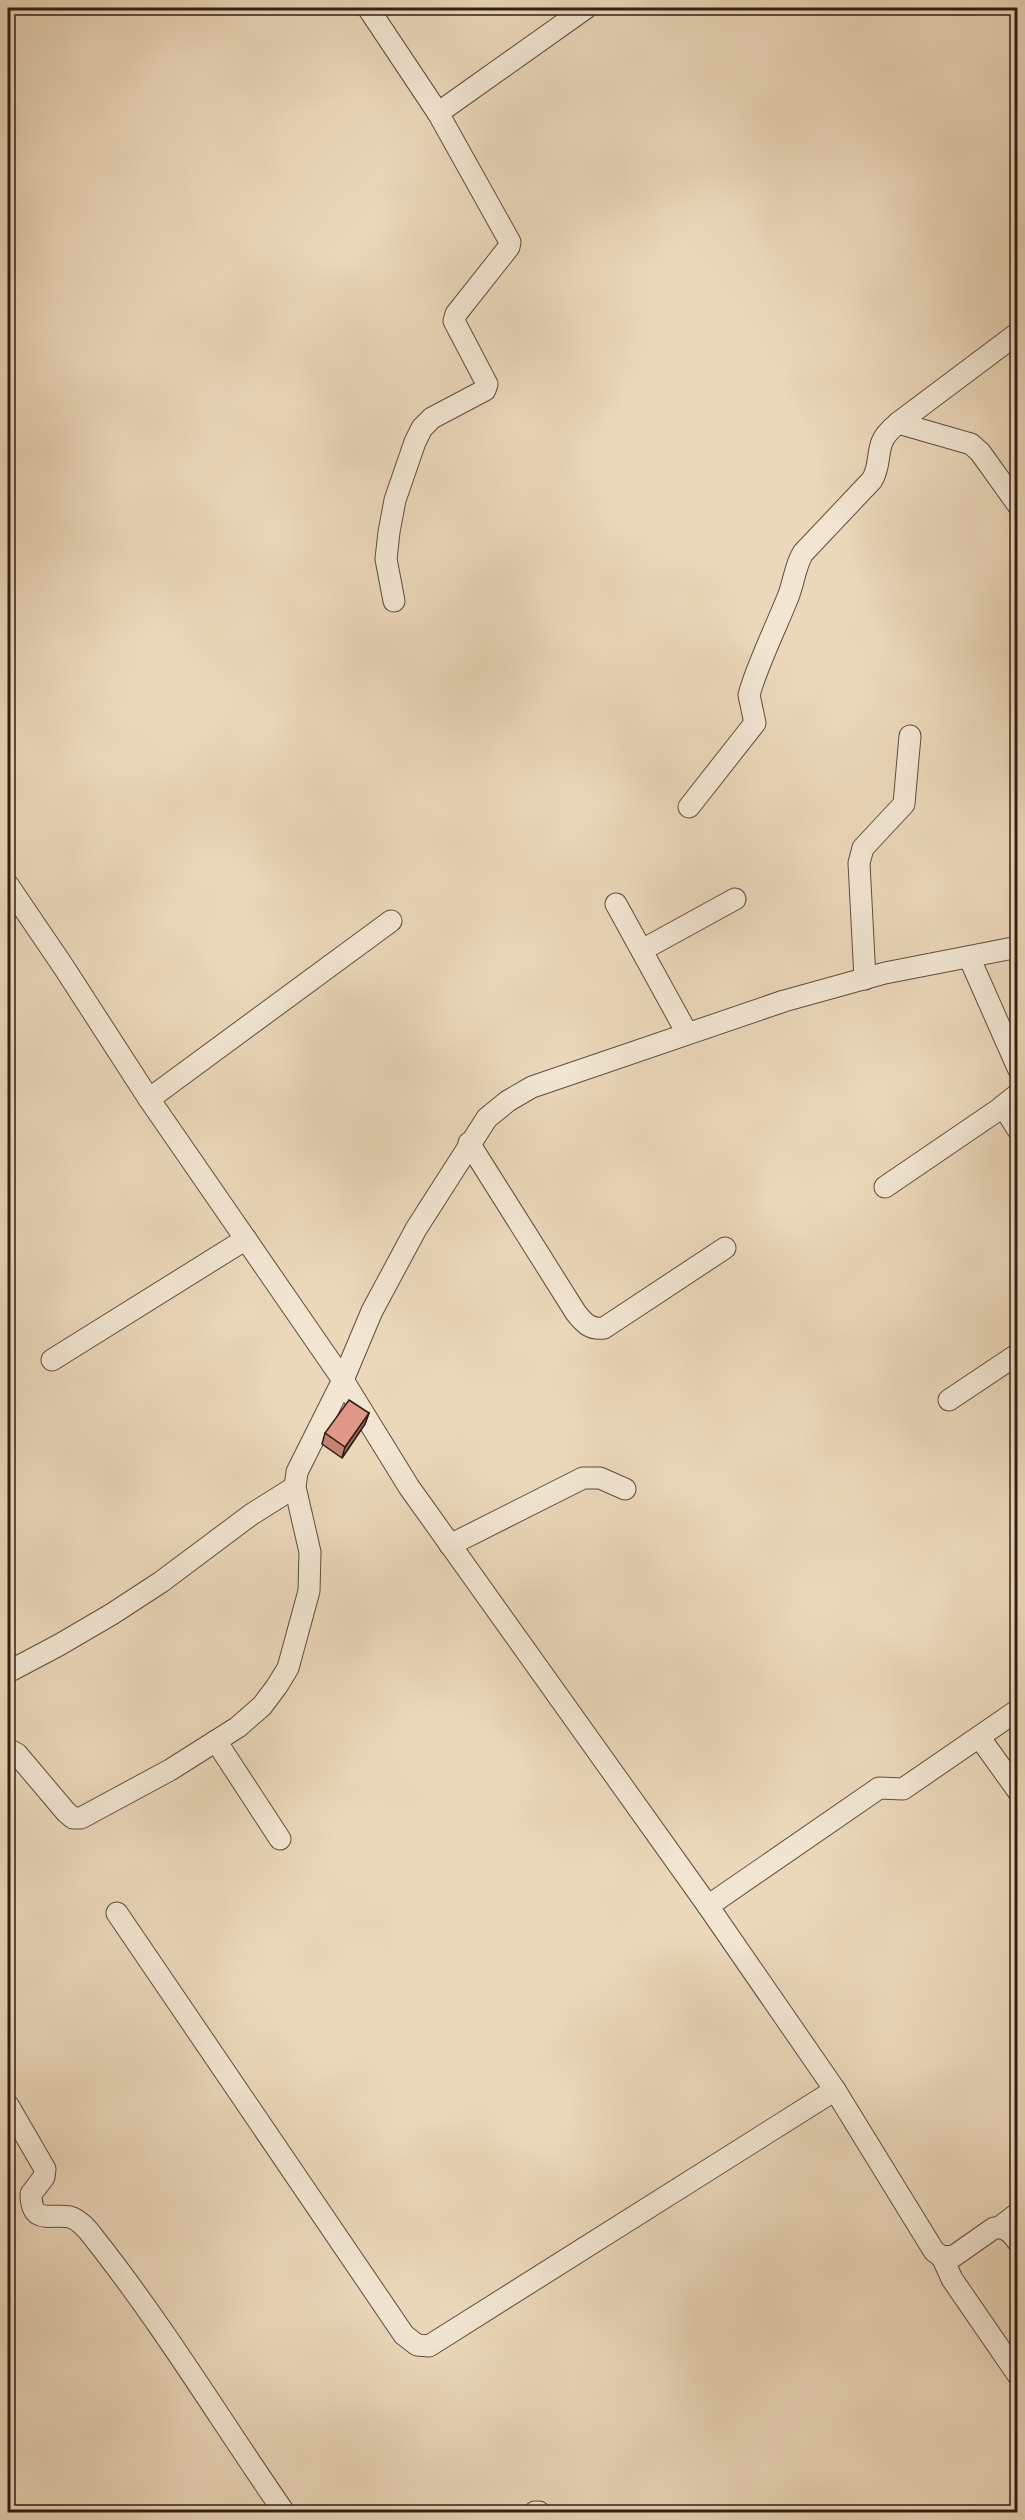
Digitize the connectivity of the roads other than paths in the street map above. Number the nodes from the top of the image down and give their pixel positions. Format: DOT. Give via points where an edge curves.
graph roads {
  1 [pos="368,8"];
  2 [pos="586,8"];
  3 [pos="438,113"];
  4 [pos="1017,333"];
  5 [pos="898,423"];
  6 [pos="1017,505"];
  7 [pos="394,601"];
  8 [pos="910,736"];
  9 [pos="689,807"];
  10 [pos="8,885"];
  11 [pos="735,899"];
  12 [pos="616,903"];
  13 [pos="391,921"];
  14 [pos="1017,947"];
  15 [pos="642,950"];
  16 [pos="969,957"];
  17 [pos="865,979"];
  18 [pos="687,1033"];
  19 [pos="1017,1068"];
  20 [pos="149,1099"];
  21 [pos="1010,1100"];
  22 [pos="1017,1130"];
  23 [pos="470,1143"];
  24 [pos="885,1187"];
  25 [pos="246,1239"];
  26 [pos="725,1248"];
  27 [pos="1017,1354"];
  28 [pos="52,1360"];
  29 [pos="343,1380"];
  30 [pos="949,1400"];
  31 [pos="295,1487"];
  32 [pos="625,1489"];
  33 [pos="450,1545"];
  34 [pos="8,1672"];
  35 [pos="1017,1710"];
  36 [pos="980,1738"];
  37 [pos="216,1741"];
  38 [pos="8,1749"];
  39 [pos="1017,1791"];
  40 [pos="280,1839"];
  41 [pos="708,1906"];
  42 [pos="117,1913"];
  43 [pos="835,2090"];
  44 [pos="8,2106"];
  45 [pos="1017,2213"];
  46 [pos="1000,2227"];
  47 [pos="1017,2242"];
  48 [pos="942,2257"];
  49 [pos="1017,2375"];
  50 [pos="284,2512"];
  51 [pos="535,2512"];
  52 [pos="539,2512"];
  1 -- 3 [label="street"];
  2 -- 3 [label="street"];
  3 -- 7 [label="street" via="510,242 454,321 487,384 485,390 432,418 422,428 395,500 386,559"];
  4 -- 5 [label="street"];
  5 -- 6 [label="street" via="971,444"];
  5 -- 9 [label="street" via="881,443 872,480 812,541 798,562 749,695 755,723"];
  8 -- 17 [label="street" via="904,804 867,842 859,863"];
  10 -- 20 [label="street"];
  11 -- 15 [label="street"];
  12 -- 15 [label="street"];
  13 -- 20 [label="street"];
  14 -- 16 [label="street"];
  15 -- 18 [label="street"];
  16 -- 17 [label="street"];
  16 -- 19 [label="street"];
  17 -- 18 [label="street"];
  18 -- 23 [label="street" via="532,1087 487,1118"];
  20 -- 25 [label="street"];
  21 -- 22 [label="street"];
  21 -- 24 [label="street"];
  23 -- 26 [label="street" via="587,1326 604,1328"];
  23 -- 29 [label="street" via="383,1290"];
  25 -- 28 [label="street"];
  25 -- 29 [label="street"];
  27 -- 30 [label="street"];
  29 -- 31 [label="street" via="305,1452"];
  29 -- 33 [label="street"];
  31 -- 34 [label="street" via="112,1614"];
  31 -- 37 [label="street" via="310,1552 309,1591 288,1668 262,1706"];
  32 -- 33 [label="street" via="600,1478 583,1478"];
  33 -- 41 [label="street"];
  35 -- 36 [label="street"];
  36 -- 39 [label="street"];
  36 -- 41 [label="street" via="903,1789 879,1788"];
  37 -- 38 [label="street" via="81,1818 66,1812 17,1754"];
  37 -- 40 [label="street"];
  41 -- 43 [label="street"];
  42 -- 43 [label="street" via="404,2335 417,2345 429,2346"];
  43 -- 48 [label="street" via="921,2233"];
  44 -- 50 [label="street" via="45,2169 31,2194 37,2212 45,2218 68,2216 86,2229 133,2287"];
  45 -- 46 [label="street"];
  46 -- 47 [label="street"];
  46 -- 48 [label="street" via="954,2256"];
  48 -- 49 [label="street" via="952,2279"];
  51 -- 52 [label="street"];
}
